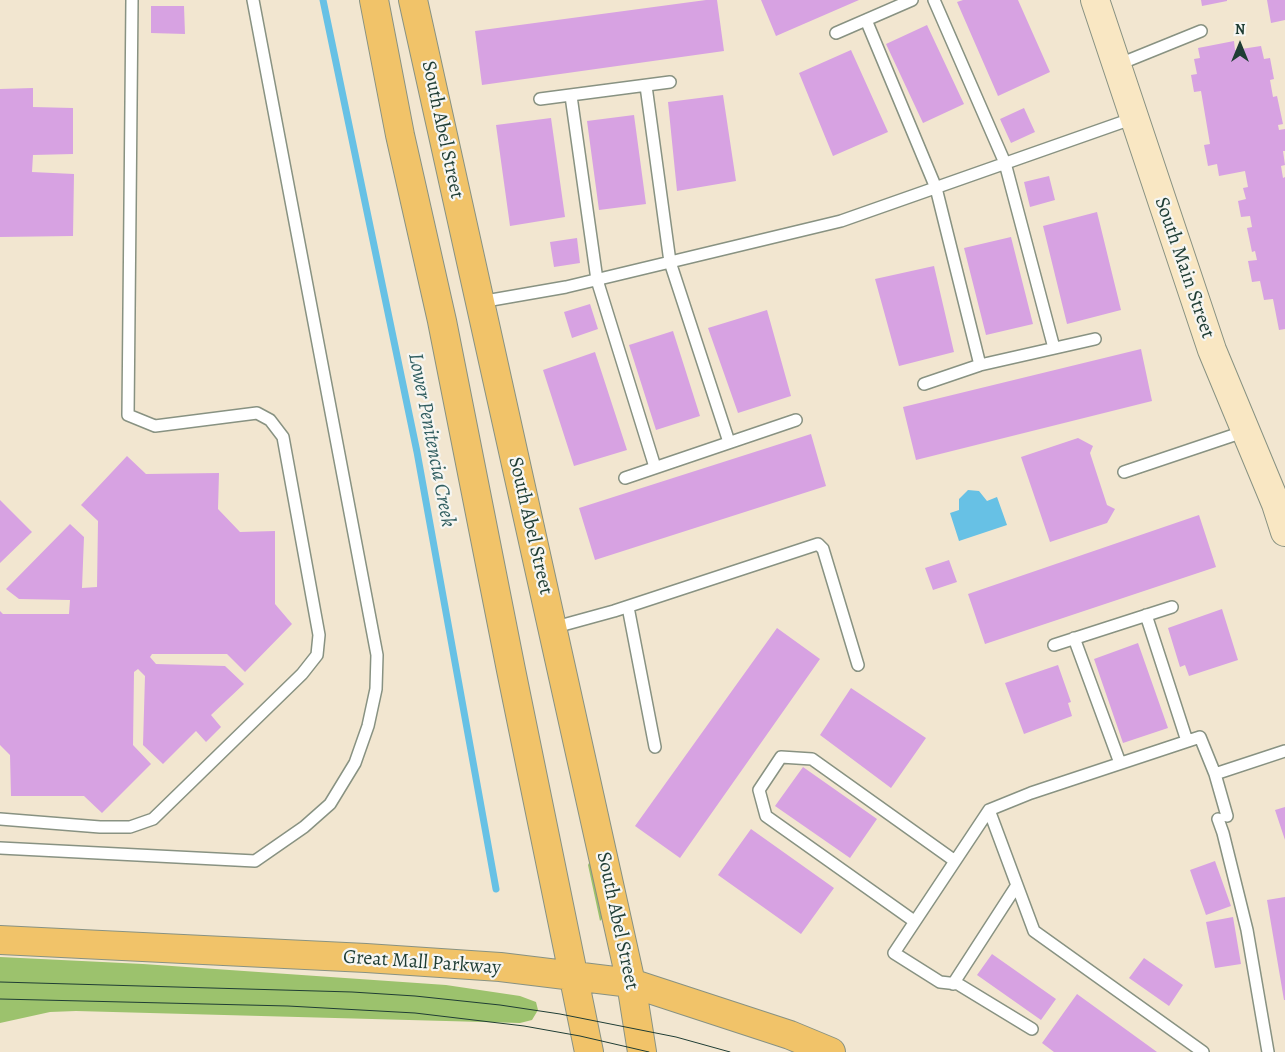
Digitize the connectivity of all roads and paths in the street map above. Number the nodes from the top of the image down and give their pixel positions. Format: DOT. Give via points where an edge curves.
graph roads {
  1 [pos="132,0"];
  2 [pos="252,0"];
  3 [pos="374,0"];
  4 [pos="413,0"];
  5 [pos="912,0"];
  6 [pos="934,0"];
  7 [pos="1095,0"];
  8 [pos="866,20"];
  9 [pos="1201,31"];
  10 [pos="836,33"];
  11 [pos="1116,65"];
  12 [pos="670,82"];
  13 [pos="646,86"];
  14 [pos="571,96"];
  15 [pos="540,100"];
  16 [pos="1134,118"];
  17 [pos="1005,163"];
  18 [pos="936,188"];
  19 [pos="670,262"];
  20 [pos="597,280"];
  21 [pos="481,306"];
  22 [pos="442,321"];
  23 [pos="1094,339"];
  24 [pos="1054,348"];
  25 [pos="980,365"];
  26 [pos="924,384"];
  27 [pos="796,420"];
  28 [pos="1246,431"];
  29 [pos="730,442"];
  30 [pos="654,468"];
  31 [pos="1124,472"];
  32 [pos="625,478"];
  33 [pos="1285,532"];
  34 [pos="628,607"];
  35 [pos="1172,607"];
  36 [pos="1146,615"];
  37 [pos="552,628"];
  38 [pos="1074,638"];
  39 [pos="1054,645"];
  40 [pos="858,665"];
  41 [pos="1187,741"];
  42 [pos="654,747"];
  43 [pos="1285,751"];
  44 [pos="1120,763"];
  45 [pos="1214,774"];
  46 [pos="989,810"];
  47 [pos="0,819"];
  48 [pos="0,848"];
  49 [pos="955,861"];
  50 [pos="1018,885"];
  51 [pos="914,921"];
  52 [pos="0,940"];
  53 [pos="574,977"];
  54 [pos="631,983"];
  55 [pos="953,984"];
  56 [pos="1032,1029"];
  57 [pos="589,1052"];
  58 [pos="642,1052"];
  59 [pos="831,1052"];
  60 [pos="1204,1052"];
  61 [pos="1268,1052"];
  1 -- 47 [label="lane" via="128,415 155,426 257,413 270,420 283,436 319,635 317,655 302,674 153,819 130,827"];
  2 -- 48 [label="lane" via="377,655 376,689 368,726 354,763 330,804 304,827 255,861"];
  3 -- 22 [label="main road, South Abel Street" via="400,135"];
  4 -- 21 [label="main road, South Abel Street"];
  5 -- 8 [label="lane"];
  6 -- 17 [label="lane"];
  7 -- 11 [label="main road, South Main Street"];
  8 -- 10 [label="lane"];
  8 -- 18 [label="lane"];
  9 -- 11 [label="lane"];
  11 -- 16 [label="main road, South Main Street"];
  12 -- 13 [label="lane"];
  13 -- 14 [label="lane"];
  13 -- 19 [label="lane"];
  14 -- 15 [label="lane"];
  14 -- 20 [label="lane"];
  16 -- 17 [label="lane"];
  16 -- 28 [label="main road, South Main Street" via="1212,350"];
  17 -- 18 [label="lane"];
  17 -- 24 [label="lane"];
  18 -- 19 [label="lane" via="841,221"];
  18 -- 25 [label="lane"];
  19 -- 20 [label="lane"];
  19 -- 29 [label="lane"];
  20 -- 21 [label="lane"];
  20 -- 30 [label="lane"];
  21 -- 22 [label="main road"];
  21 -- 37 [label="main road, South Abel Street"];
  22 -- 53 [label="main road, South Abel Street"];
  23 -- 24 [label="lane"];
  24 -- 25 [label="lane"];
  25 -- 26 [label="lane"];
  27 -- 29 [label="lane"];
  28 -- 31 [label="lane"];
  28 -- 33 [label="main road, South Main Street"];
  29 -- 30 [label="lane"];
  30 -- 32 [label="lane"];
  34 -- 37 [label="lane"];
  34 -- 40 [label="lane" via="818,544 823,549"];
  34 -- 42 [label="lane"];
  35 -- 36 [label="lane"];
  36 -- 38 [label="lane"];
  36 -- 41 [label="lane"];
  37 -- 54 [label="main road, South Abel Street"];
  38 -- 39 [label="lane"];
  38 -- 44 [label="lane"];
  41 -- 44 [label="lane"];
  41 -- 45 [label="lane" via="1200,736"];
  43 -- 45 [label="lane"];
  44 -- 46 [label="lane"];
  45 -- 61 [label="lane" via="1223,833 1248,930"];
  46 -- 49 [label="lane"];
  46 -- 50 [label="lane"];
  49 -- 51 [label="lane"];
  49 -- 51 [label="lane" via="812,759 781,757 759,790 766,816"];
  50 -- 55 [label="lane"];
  50 -- 60 [label="lane" via="1034,931"];
  51 -- 55 [label="lane" via="894,953 940,982"];
  52 -- 53 [label="main road, Great Mall Parkway" via="366,958 500,967"];
  53 -- 54 [label="main road, Great Mall Parkway"];
  53 -- 57 [label="main road, South Abel Street"];
  54 -- 58 [label="main road, South Abel Street"];
  54 -- 59 [label="main road, Great Mall Parkway" via="790,1035"];
  55 -- 56 [label="lane"];
}
